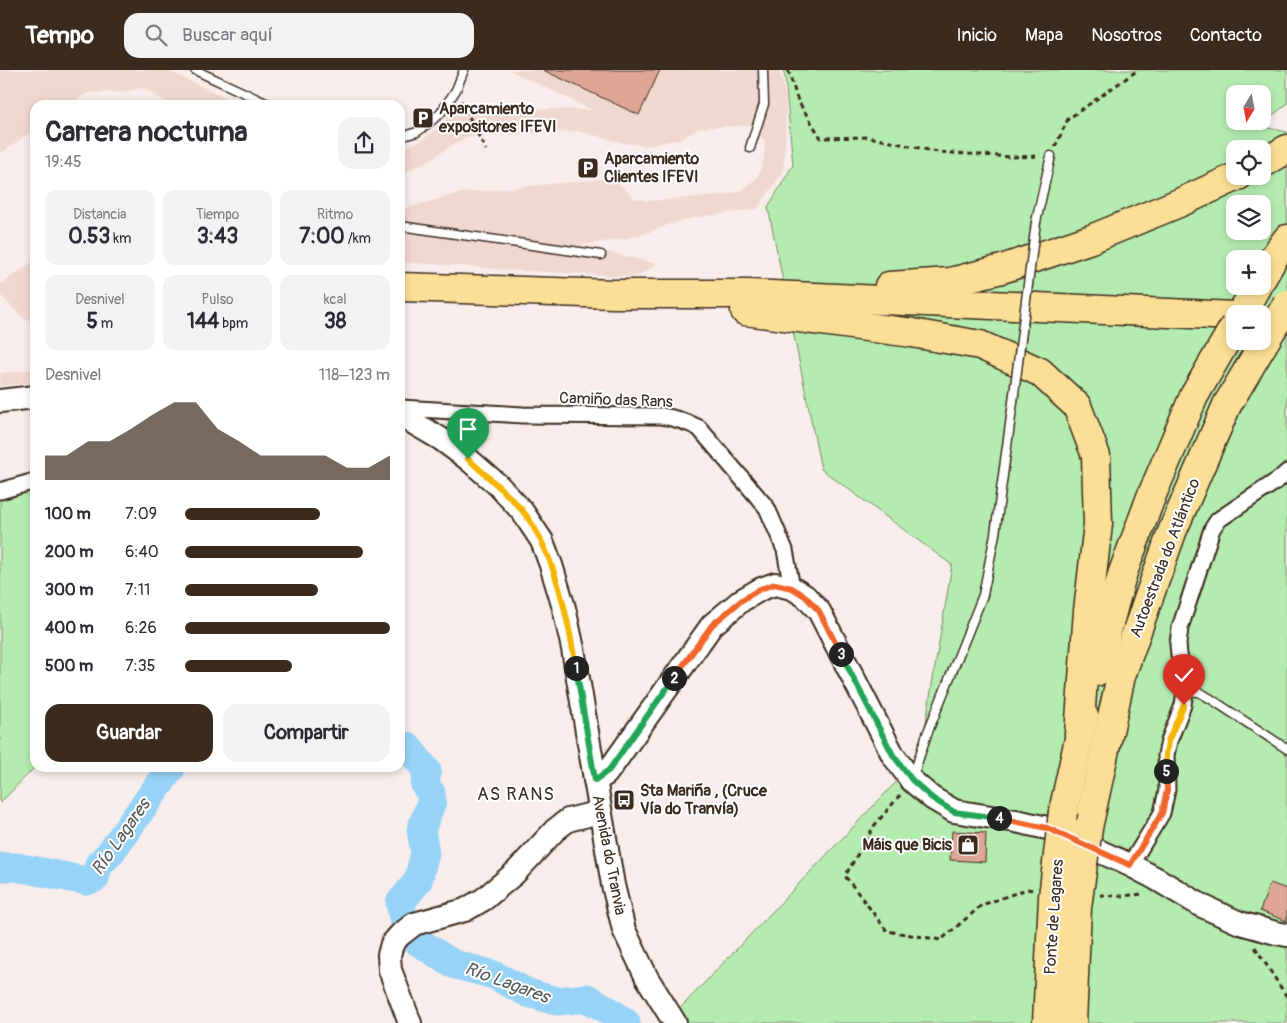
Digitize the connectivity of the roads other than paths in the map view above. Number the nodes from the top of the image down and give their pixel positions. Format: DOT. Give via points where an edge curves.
graph roads {
  1 [pos="195,70"];
  2 [pos="464,70"];
  3 [pos="763,70"];
  4 [pos="259,100"];
  5 [pos="405,135"];
  6 [pos="750,148"];
  7 [pos="1287,149"];
  8 [pos="1051,156"];
  9 [pos="1271,159"];
  10 [pos="1226,182"];
  11 [pos="405,227"];
  12 [pos="601,256"];
  13 [pos="405,287"];
  14 [pos="614,294"];
  15 [pos="750,294"];
  16 [pos="1287,304"];
  17 [pos="1226,316"];
  18 [pos="1271,317"];
  19 [pos="807,318"];
  20 [pos="1287,318"];
  21 [pos="1226,333"];
  22 [pos="1271,335"];
  23 [pos="1287,336"];
  24 [pos="1226,341"];
  25 [pos="30,398"];
  26 [pos="0,401"];
  27 [pos="405,408"];
  28 [pos="30,410"];
  29 [pos="0,414"];
  30 [pos="405,418"];
  31 [pos="1287,472"];
  32 [pos="30,482"];
  33 [pos="0,491"];
  34 [pos="792,588"];
  35 [pos="1185,691"];
  36 [pos="1080,734"];
  37 [pos="1287,749"];
  38 [pos="595,780"];
  39 [pos="912,780"];
  40 [pos="600,812"];
  41 [pos="1063,812"];
  42 [pos="1088,828"];
  43 [pos="1130,865"];
  44 [pos="1287,935"];
  45 [pos="410,1023"];
  46 [pos="675,1023"];
  47 [pos="1047,1023"];
  48 [pos="1072,1023"];
  1 -- 4 [label="lane"];
  2 -- 5 [label="lane" via="456,90 440,114 417,132"];
  3 -- 6 [label="lane" via="764,104"];
  7 -- 9 [label="highway"];
  8 -- 39 [label="lane, bridge" via="1036,222 995,534 983,595"];
  10 -- 15 [label="highway" via="1100,236 1002,270 950,282 820,287"];
  11 -- 12 [label="lane"];
  13 -- 14 [label="highway"];
  14 -- 15 [label="highway"];
  14 -- 19 [label="highway"];
  15 -- 17 [label="highway"];
  16 -- 42 [label="highway, Autoestrada do Atlántico, bridge" via="1227,405 1172,532 1121,676"];
  18 -- 20 [label="highway"];
  19 -- 21 [label="highway" via="1005,321"];
  19 -- 36 [label="highway" via="980,345 1040,372 1077,406 1096,456 1098,524 1088,611"];
  22 -- 23 [label="highway"];
  24 -- 36 [label="highway, Autoestrada do Atlántico, bridge" via="1194,396 1122,575"];
  25 -- 26 [label="main road"];
  27 -- 34 [label="street, Camiño das Rans" via="523,415 661,416 688,422 699,428 767,508 785,550"];
  28 -- 29 [label="main road"];
  30 -- 38 [label="main road, Avenida do Tranvia" via="441,439 498,485 522,510 542,541 573,648"];
  31 -- 35 [label="street" via="1218,520 1212,529 1180,628 1178,644 1186,680"];
  32 -- 33 [label="street"];
  34 -- 38 [label="main road" via="775,584 760,589 712,625 609,770"];
  34 -- 39 [label="main road" via="819,611 893,755"];
  35 -- 37 [label="lane" via="1199,692"];
  35 -- 43 [label="street" via="1184,705 1168,741 1167,790 1162,813"];
  36 -- 41 [label="highway, Autoestrada do Atlántico"];
  38 -- 40 [label="main road, Avenida do Tranvia"];
  39 -- 43 [label="main road" via="954,812 1047,828"];
  40 -- 45 [label="main road" via="568,820 484,899 464,910 414,924 400,935 392,944 390,970"];
  40 -- 46 [label="main road, Avenida do Tranvia" via="624,930 647,978"];
  41 -- 47 [label="highway, Ponte de Lagares, bridge" via="1053,898"];
  42 -- 48 [label="highway, Ponte de Lagares, bridge" via="1077,907"];
  43 -- 44 [label="main road" via="1202,906 1240,923"];
}
